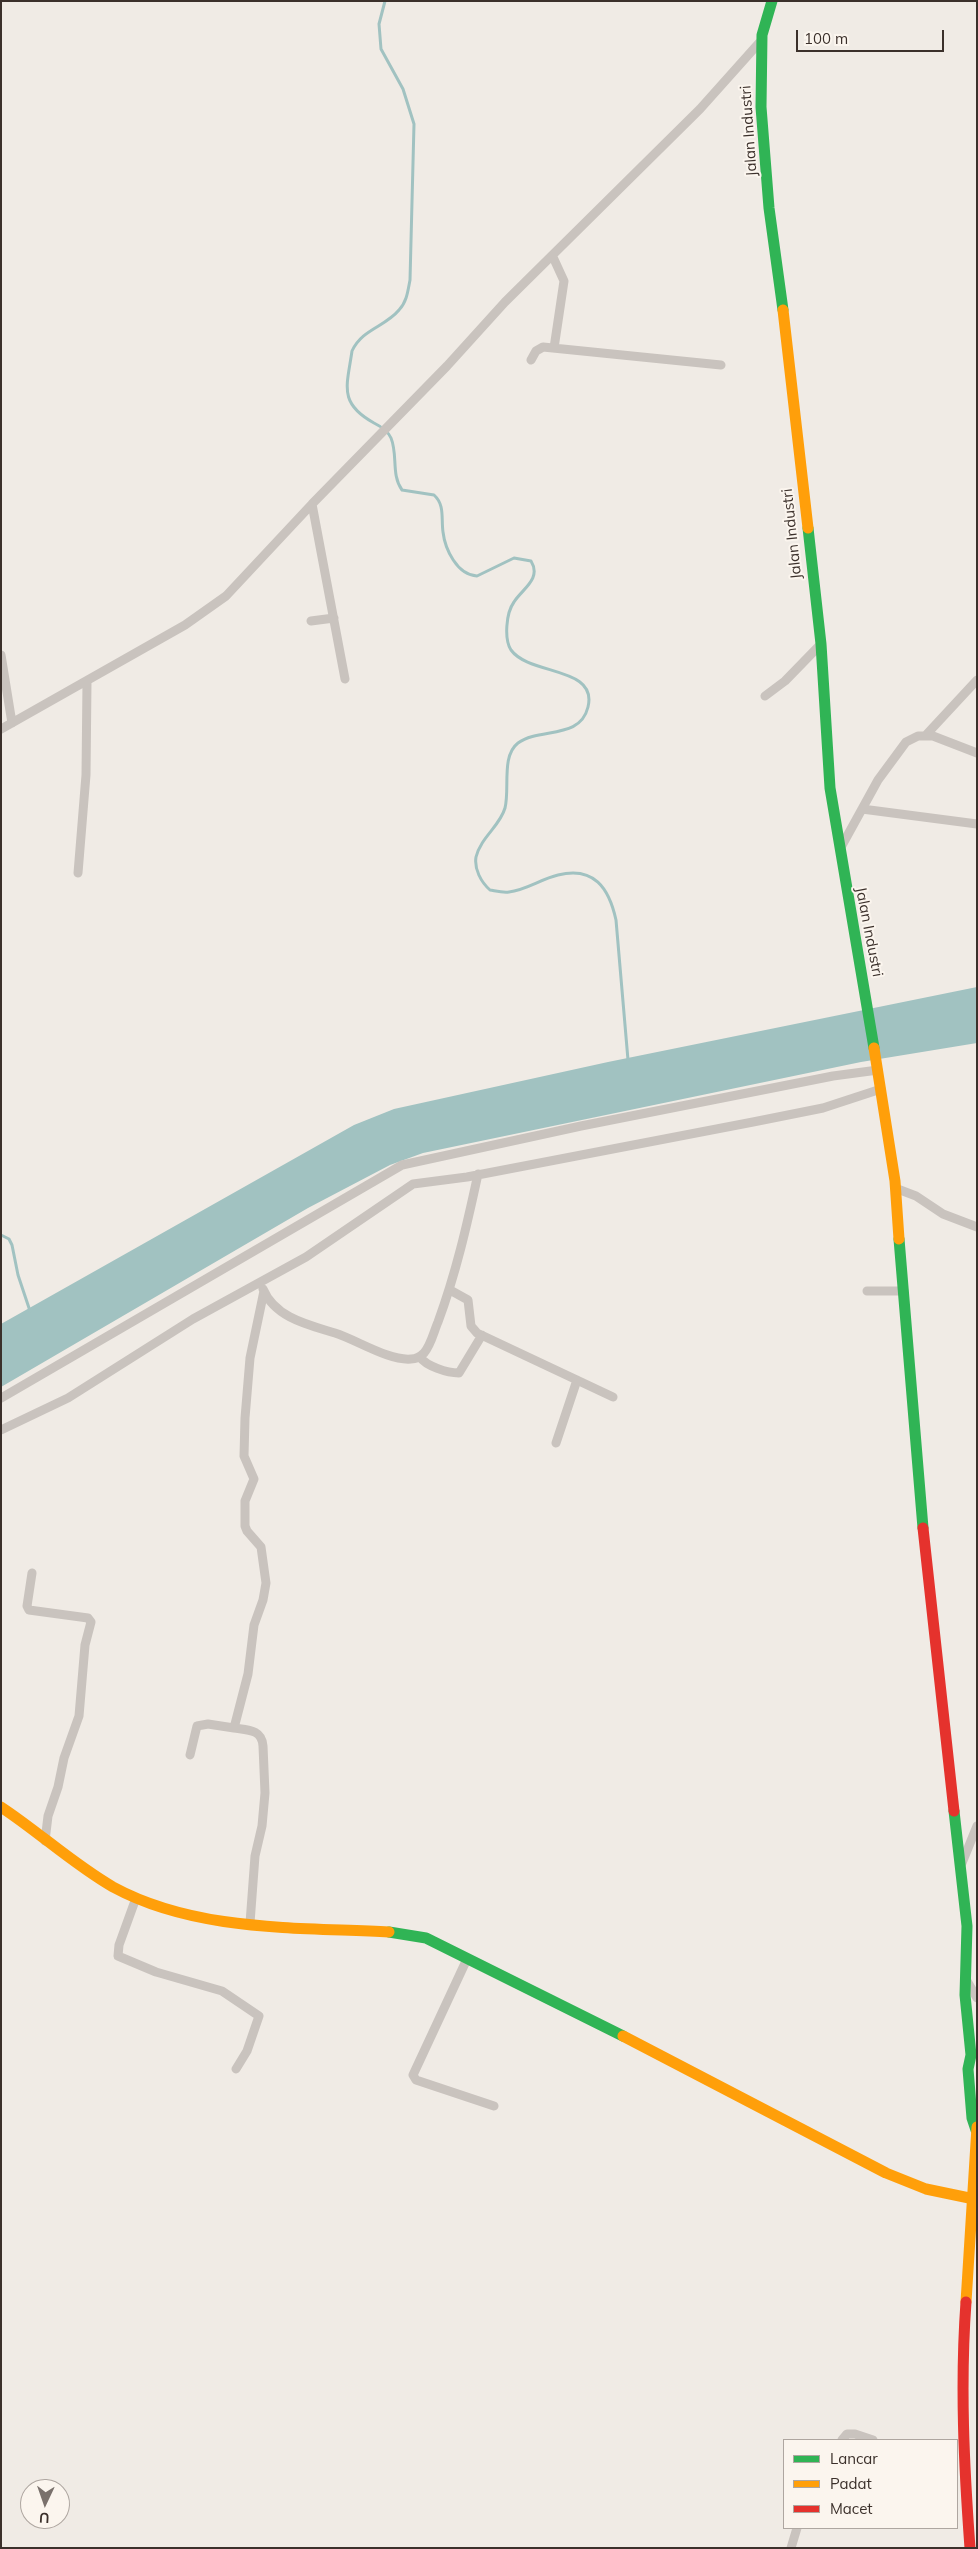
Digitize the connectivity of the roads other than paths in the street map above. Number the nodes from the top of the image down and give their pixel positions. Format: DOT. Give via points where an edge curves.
graph roads {
  1 [pos="772,1"];
  2 [pos="761,41"];
  3 [pos="553,257"];
  4 [pos="554,348"];
  5 [pos="531,360"];
  6 [pos="721,365"];
  7 [pos="312,504"];
  8 [pos="334,618"];
  9 [pos="311,621"];
  10 [pos="821,644"];
  11 [pos="1,655"];
  12 [pos="345,678"];
  13 [pos="977,680"];
  14 [pos="87,682"];
  15 [pos="765,696"];
  16 [pos="12,722"];
  17 [pos="1,729"];
  18 [pos="926,735"];
  19 [pos="977,753"];
  20 [pos="862,809"];
  21 [pos="977,824"];
  22 [pos="838,851"];
  23 [pos="78,873"];
  24 [pos="877,1067"];
  25 [pos="882,1089"];
  26 [pos="478,1174"];
  27 [pos="896,1188"];
  28 [pos="977,1227"];
  29 [pos="262,1281"];
  30 [pos="450,1290"];
  31 [pos="264,1291"];
  32 [pos="867,1291"];
  33 [pos="904,1291"];
  34 [pos="482,1335"];
  35 [pos="420,1357"];
  36 [pos="576,1380"];
  37 [pos="613,1397"];
  38 [pos="1,1398"];
  39 [pos="1,1430"];
  40 [pos="556,1443"];
  41 [pos="32,1573"];
  42 [pos="234,1728"];
  43 [pos="190,1755"];
  44 [pos="1,1807"];
  45 [pos="977,1826"];
  46 [pos="45,1841"];
  47 [pos="961,1866"];
  48 [pos="136,1898"];
  49 [pos="250,1923"];
  50 [pos="466,1959"];
  51 [pos="965,1978"];
  52 [pos="977,1998"];
  53 [pos="236,2069"];
  54 [pos="972,2069"];
  55 [pos="494,2106"];
  56 [pos="975,2125"];
  57 [pos="974,2199"];
  58 [pos="843,2439"];
  59 [pos="870,2439"];
  60 [pos="961,2479"];
  61 [pos="962,2508"];
  62 [pos="797,2529"];
  63 [pos="791,2548"];
  64 [pos="970,2548"];
  1 -- 2 [label="main road, Jalan Industri"];
  2 -- 3 [label="street" via="714,94"];
  2 -- 10 [label="main road, Jalan Industri" via="769,208"];
  3 -- 4 [label="street" via="564,281"];
  3 -- 7 [label="street" via="505,302 394,422"];
  4 -- 5 [label="street" via="540,348"];
  4 -- 6 [label="street"];
  7 -- 8 [label="street"];
  7 -- 14 [label="street" via="226,596 186,625 141,648"];
  8 -- 9 [label="street"];
  8 -- 12 [label="street"];
  10 -- 15 [label="street" via="785,681"];
  10 -- 22 [label="main road, Jalan Industri" via="830,788"];
  11 -- 16 [label="street"];
  13 -- 18 [label="street"];
  14 -- 16 [label="street"];
  14 -- 23 [label="street" via="86,775"];
  16 -- 17 [label="street"];
  18 -- 19 [label="street"];
  18 -- 20 [label="street" via="912,738 900,749"];
  20 -- 21 [label="street"];
  20 -- 22 [label="street"];
  22 -- 24 [label="main road, Jalan Industri"];
  24 -- 25 [label="main road, Jalan Industri"];
  24 -- 38 [label="street" via="402,1165"];
  25 -- 26 [label="street" via="823,1108"];
  25 -- 27 [label="main road, Jalan Industri"];
  26 -- 29 [label="street" via="413,1184 324,1245"];
  26 -- 30 [label="street"];
  27 -- 28 [label="street" via="944,1214"];
  27 -- 33 [label="main road, Jalan Industri"];
  29 -- 31 [label="street"];
  29 -- 39 [label="street" via="193,1319 68,1398"];
  30 -- 34 [label="street" via="468,1300 471,1326"];
  30 -- 35 [label="street" via="428,1347"];
  31 -- 35 [label="street" via="275,1305 300,1322 395,1357 410,1360"];
  31 -- 42 [label="street" via="248,1371 244,1456 254,1479 245,1500 245,1526 261,1547 266,1583 254,1625 248,1674"];
  32 -- 33 [label="street"];
  33 -- 47 [label="main road, Jalan Industri" via="918,1473"];
  34 -- 35 [label="street" via="459,1373 431,1367"];
  34 -- 36 [label="street"];
  36 -- 37 [label="street"];
  36 -- 40 [label="street"];
  41 -- 46 [label="street" via="29,1610 88,1618 91,1622 85,1645 79,1716 48,1816"];
  42 -- 43 [label="street" via="197,1726"];
  42 -- 49 [label="street" via="257,1733 263,1746 265,1793 262,1826 254,1856"];
  44 -- 46 [label="main road"];
  45 -- 47 [label="street"];
  46 -- 48 [label="main road" via="89,1873"];
  47 -- 51 [label="main road, Jalan Industri" via="967,1926"];
  48 -- 49 [label="main road" via="188,1914"];
  48 -- 53 [label="street" via="118,1956 156,1972 222,1991 259,2016 247,2051"];
  49 -- 50 [label="main road" via="406,1933 426,1938"];
  50 -- 55 [label="street" via="413,2074 416,2080"];
  50 -- 57 [label="main road" via="695,2072 886,2173 926,2189"];
  51 -- 52 [label="street"];
  51 -- 54 [label="main road, Jalan Industri"];
  54 -- 56 [label="main road, Jalan Industri"];
  56 -- 57 [label="main road, Jalan Industri"];
  57 -- 60 [label="main road, Jalan Industri" via="963,2342"];
  58 -- 59 [label="street" via="847,2434 855,2434"];
  60 -- 61 [label="main road, Jalan Industri"];
  61 -- 64 [label="main road, Jalan Industri"];
  62 -- 63 [label="street"];
}
